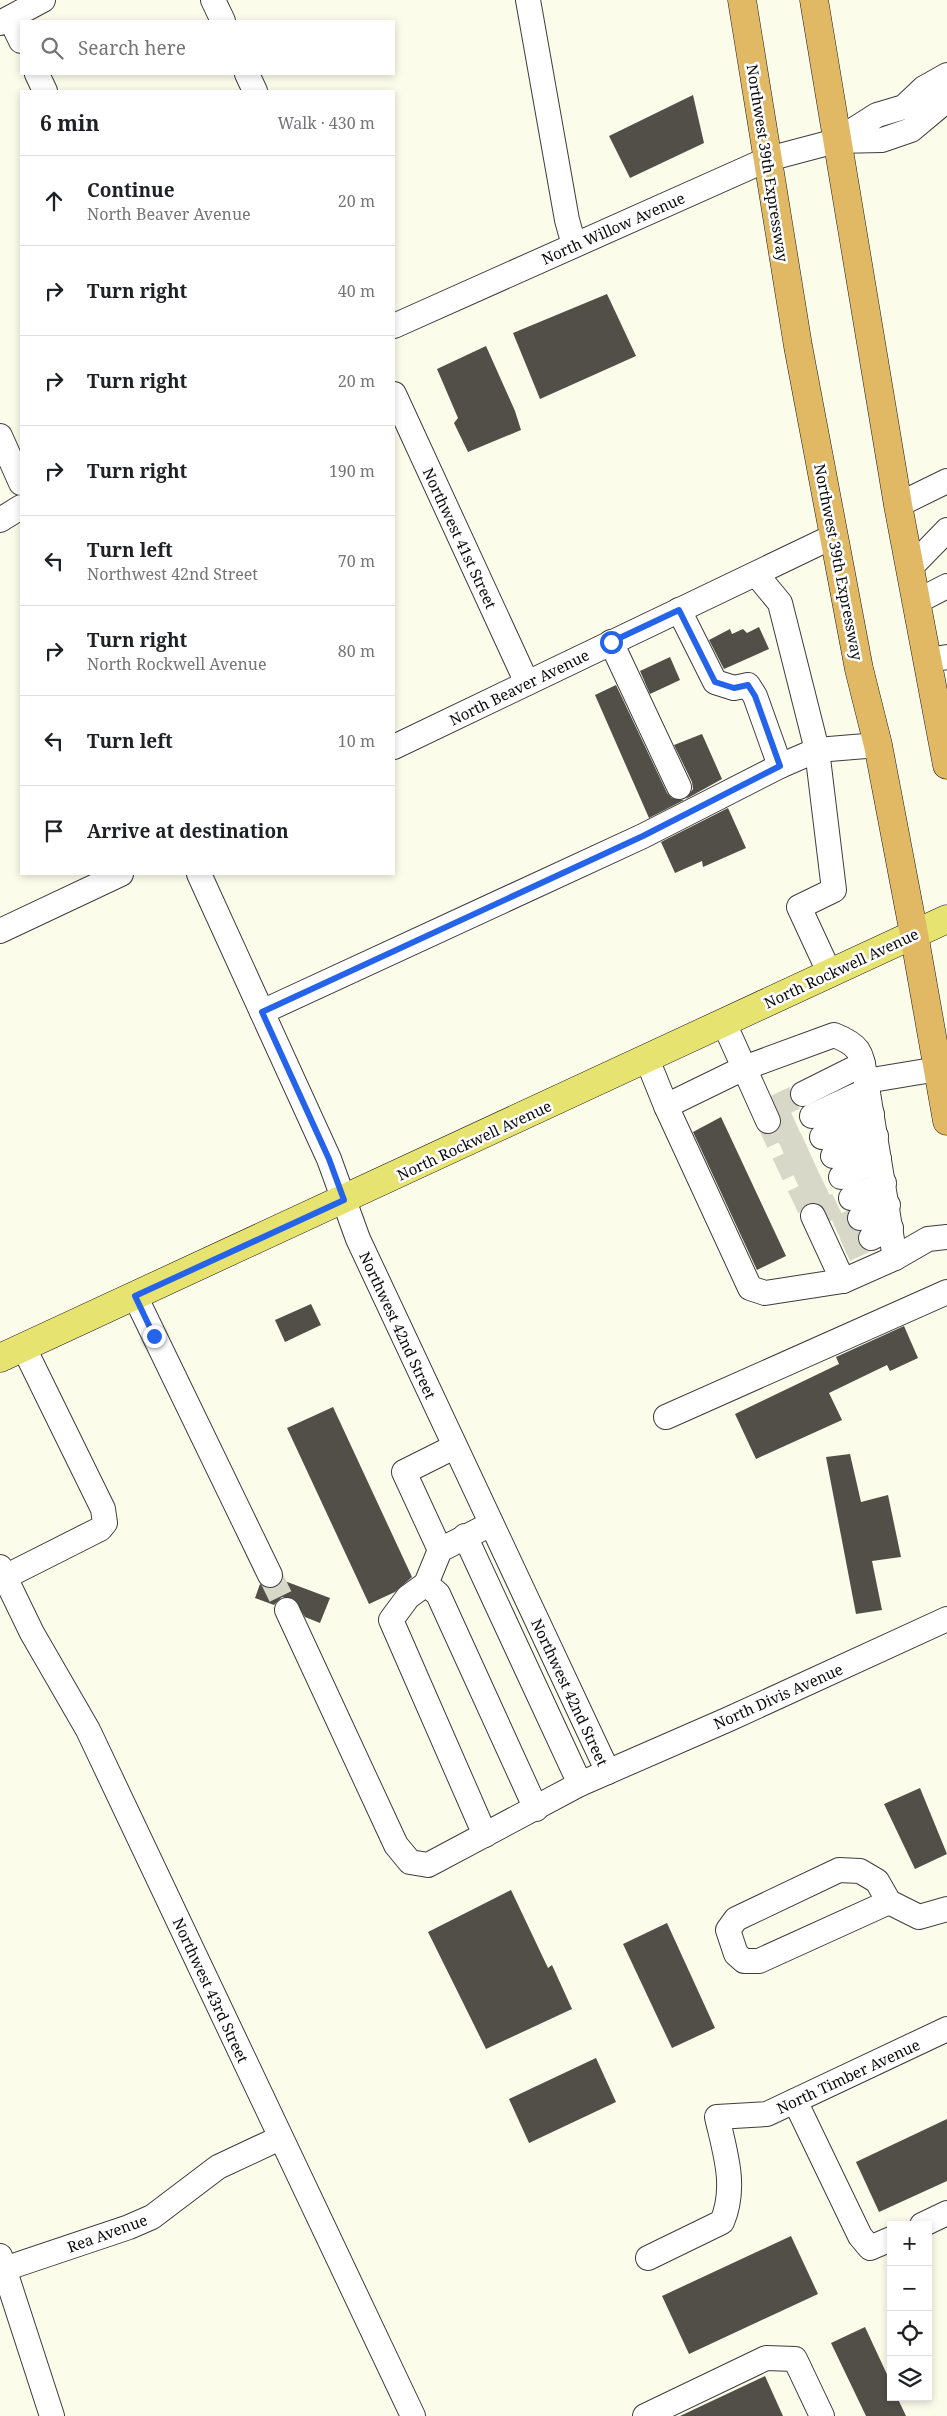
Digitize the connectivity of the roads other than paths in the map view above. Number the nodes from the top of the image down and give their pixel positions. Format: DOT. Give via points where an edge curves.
graph roads {
  1 [pos="43,0"];
  2 [pos="213,0"];
  3 [pos="528,0"];
  4 [pos="742,0"];
  5 [pos="814,0"];
  6 [pos="5,20"];
  7 [pos="223,20"];
  8 [pos="20,39"];
  9 [pos="37,75"];
  10 [pos="247,75"];
  11 [pos="947,75"];
  12 [pos="947,84"];
  13 [pos="45,90"];
  14 [pos="255,90"];
  15 [pos="836,140"];
  16 [pos="768,159"];
  17 [pos="574,244"];
  18 [pos="395,326"];
  19 [pos="395,396"];
  20 [pos="0,436"];
  21 [pos="20,481"];
  22 [pos="947,481"];
  23 [pos="898,505"];
  24 [pos="20,508"];
  25 [pos="0,520"];
  26 [pos="947,530"];
  27 [pos="834,536"];
  28 [pos="910,568"];
  29 [pos="756,574"];
  30 [pos="947,586"];
  31 [pos="916,602"];
  32 [pos="679,610"];
  33 [pos="611,642"];
  34 [pos="937,659"];
  35 [pos="527,683"];
  36 [pos="878,745"];
  37 [pos="395,747"];
  38 [pos="817,750"];
  39 [pos="946,757"];
  40 [pos="780,766"];
  41 [pos="679,787"];
  42 [pos="119,875"];
  43 [pos="199,875"];
  44 [pos="947,919"];
  45 [pos="0,931"];
  46 [pos="914,934"];
  47 [pos="830,974"];
  48 [pos="262,1012"];
  49 [pos="724,1023"];
  50 [pos="647,1059"];
  51 [pos="744,1068"];
  52 [pos="938,1069"];
  53 [pos="866,1078"];
  54 [pos="803,1094"];
  55 [pos="666,1106"];
  56 [pos="769,1114"];
  57 [pos="947,1121"];
  58 [pos="874,1125"];
  59 [pos="880,1160"];
  60 [pos="848,1183"];
  61 [pos="886,1194"];
  62 [pos="344,1200"];
  63 [pos="829,1237"];
  64 [pos="947,1237"];
  65 [pos="896,1258"];
  66 [pos="843,1281"];
  67 [pos="947,1292"];
  68 [pos="135,1296"];
  69 [pos="12,1353"];
  70 [pos="666,1417"];
  71 [pos="454,1447"];
  72 [pos="491,1524"];
  73 [pos="465,1536"];
  74 [pos="433,1568"];
  75 [pos="2,1572"];
  76 [pos="270,1575"];
  77 [pos="287,1610"];
  78 [pos="947,1619"];
  79 [pos="544,1636"];
  80 [pos="518,1650"];
  81 [pos="608,1772"];
  82 [pos="580,1784"];
  83 [pos="536,1809"];
  84 [pos="486,1835"];
  85 [pos="889,1902"];
  86 [pos="947,1909"];
  87 [pos="947,2029"];
  88 [pos="795,2101"];
  89 [pos="280,2138"];
  90 [pos="947,2213"];
  91 [pos="930,2221"];
  92 [pos="887,2241"];
  93 [pos="648,2258"];
  94 [pos="2,2263"];
  95 [pos="55,2415"];
  96 [pos="413,2416"];
  97 [pos="645,2416"];
  98 [pos="822,2416"];
  1 -- 6 [label="street"];
  2 -- 7 [label="street"];
  3 -- 17 [label="street"];
  4 -- 16 [label="highway, Northwest 39th Expressway"];
  5 -- 15 [label="highway"];
  6 -- 8 [label="street"];
  9 -- 13 [label="street"];
  10 -- 14 [label="street"];
  11 -- 15 [label="street" via="924,88 904,107 877,115"];
  12 -- 15 [label="street" via="941,104 911,130 882,140"];
  15 -- 16 [label="street, North Willow Avenue"];
  15 -- 23 [label="highway"];
  16 -- 17 [label="street, North Willow Avenue"];
  16 -- 27 [label="highway, Northwest 39th Expressway" via="798,346"];
  17 -- 18 [label="street, North Willow Avenue"];
  19 -- 35 [label="street, Northwest 41st Street"];
  20 -- 21 [label="street"];
  22 -- 23 [label="street"];
  23 -- 28 [label="highway"];
  24 -- 25 [label="street"];
  26 -- 28 [label="street"];
  27 -- 29 [label="street, North Beaver Avenue"];
  27 -- 36 [label="highway, Northwest 39th Expressway" via="859,669"];
  28 -- 31 [label="highway"];
  29 -- 32 [label="street, North Beaver Avenue"];
  29 -- 38 [label="street" via="780,603"];
  30 -- 31 [label="street"];
  31 -- 34 [label="highway"];
  32 -- 33 [label="street, North Beaver Avenue"];
  32 -- 40 [label="street" via="715,682 734,688 748,685"];
  33 -- 35 [label="street, North Beaver Avenue"];
  33 -- 41 [label="street"];
  34 -- 39 [label="highway"];
  35 -- 37 [label="street, North Beaver Avenue"];
  36 -- 38 [label="street"];
  36 -- 46 [label="highway, Northwest 39th Expressway"];
  38 -- 40 [label="street"];
  38 -- 47 [label="street" via="834,890 799,907"];
  40 -- 48 [label="street" via="643,836"];
  42 -- 45 [label="street"];
  43 -- 48 [label="street, Northwest 42nd Street"];
  44 -- 46 [label="main road, North Rockwell Avenue"];
  46 -- 47 [label="main road, North Rockwell Avenue"];
  46 -- 52 [label="highway, Northwest 39th Expressway"];
  47 -- 49 [label="main road, North Rockwell Avenue"];
  48 -- 62 [label="street, Northwest 42nd Street" via="329,1159"];
  49 -- 50 [label="main road, North Rockwell Avenue"];
  49 -- 51 [label="street"];
  50 -- 55 [label="street"];
  50 -- 62 [label="main road, North Rockwell Avenue"];
  51 -- 53 [label="street" via="834,1035 852,1042 862,1056"];
  51 -- 55 [label="street"];
  51 -- 56 [label="street"];
  52 -- 53 [label="street"];
  52 -- 57 [label="highway, Northwest 39th Expressway"];
  53 -- 54 [label="street"];
  53 -- 58 [label="street"];
  53 -- 60 [label="street"];
  55 -- 66 [label="street" via="750,1288 765,1293"];
  58 -- 59 [label="street"];
  58 -- 60 [label="street"];
  59 -- 60 [label="street"];
  59 -- 61 [label="street"];
  60 -- 61 [label="street"];
  60 -- 61 [label="street"];
  60 -- 65 [label="street"];
  62 -- 68 [label="main road, North Rockwell Avenue"];
  62 -- 71 [label="street, Northwest 42nd Street" via="358,1239"];
  63 -- 66 [label="street"];
  64 -- 65 [label="street" via="928,1240"];
  65 -- 66 [label="street"];
  67 -- 70 [label="street"];
  68 -- 69 [label="main road, North Rockwell Avenue"];
  68 -- 76 [label="street"];
  69 -- 75 [label="street" via="103,1510 104,1523 100,1529 53,1554"];
  71 -- 72 [label="street, Northwest 42nd Street"];
  71 -- 74 [label="street" via="404,1472"];
  72 -- 73 [label="street"];
  72 -- 79 [label="street, Northwest 42nd Street"];
  73 -- 74 [label="street"];
  73 -- 80 [label="street"];
  74 -- 83 [label="street" via="438,1594"];
  74 -- 84 [label="street" via="391,1620"];
  75 -- 89 [label="street, Northwest 43rd Street" via="32,1633 88,1730"];
  77 -- 84 [label="street, North Divis Avenue" via="396,1845 410,1862 428,1865"];
  78 -- 81 [label="street, North Divis Avenue"];
  79 -- 80 [label="street"];
  79 -- 81 [label="street, Northwest 42nd Street"];
  80 -- 82 [label="street"];
  81 -- 82 [label="street, North Divis Avenue"];
  82 -- 83 [label="street, North Divis Avenue"];
  83 -- 84 [label="street, North Divis Avenue"];
  85 -- 85 [label="street" via="759,1961 744,1962 736,1954 728,1930 736,1919 839,1870 860,1871 877,1881"];
  85 -- 86 [label="street" via="919,1916"];
  87 -- 88 [label="street, North Timber Avenue"];
  88 -- 92 [label="street" via="860,2236 870,2248"];
  88 -- 93 [label="street, North Timber Avenue" via="767,2114 717,2118 728,2162 730,2187 722,2222"];
  89 -- 94 [label="street, Rea Avenue" via="218,2167 152,2217 130,2228"];
  89 -- 96 [label="street, Northwest 43rd Street"];
  90 -- 91 [label="street"];
  94 -- 95 [label="street"];
  97 -- 98 [label="street" via="766,2358 795,2359"];
}
